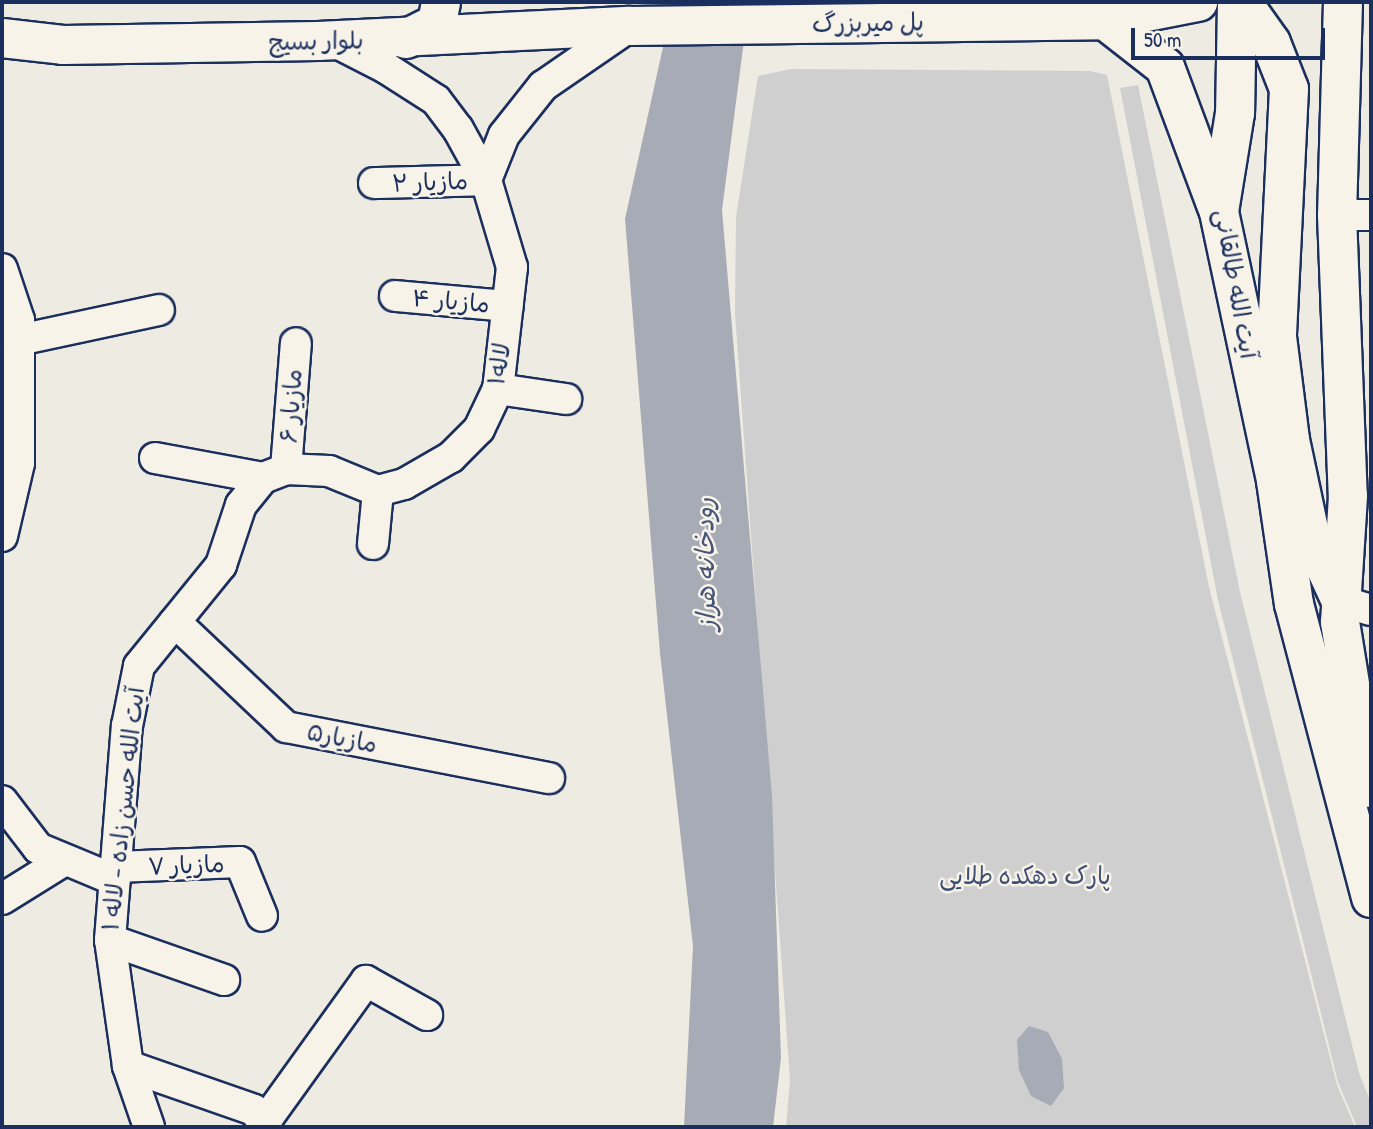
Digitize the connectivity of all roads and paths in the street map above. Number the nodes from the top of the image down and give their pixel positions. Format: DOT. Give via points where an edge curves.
graph roads {
  1 [pos="441,2"];
  2 [pos="1198,2"];
  3 [pos="1237,2"];
  4 [pos="1242,2"];
  5 [pos="1343,2"];
  6 [pos="1105,20"];
  7 [pos="630,26"];
  8 [pos="2,38"];
  9 [pos="406,39"];
  10 [pos="331,40"];
  11 [pos="1288,112"];
  12 [pos="1235,113"];
  13 [pos="486,180"];
  14 [pos="374,183"];
  15 [pos="1219,212"];
  16 [pos="1354,215"];
  17 [pos="2,269"];
  18 [pos="395,296"];
  19 [pos="508,306"];
  20 [pos="159,310"];
  21 [pos="19,340"];
  22 [pos="296,343"];
  23 [pos="11,371"];
  24 [pos="498,389"];
  25 [pos="566,399"];
  26 [pos="155,458"];
  27 [pos="274,474"];
  28 [pos="378,491"];
  29 [pos="2,536"];
  30 [pos="373,544"];
  31 [pos="1356,606"];
  32 [pos="175,622"];
  33 [pos="549,778"];
  34 [pos="2,801"];
  35 [pos="1371,804"];
  36 [pos="63,861"];
  37 [pos="115,874"];
  38 [pos="1371,898"];
  39 [pos="2,899"];
  40 [pos="262,916"];
  41 [pos="110,940"];
  42 [pos="225,980"];
  43 [pos="427,1015"];
  44 [pos="128,1066"];
  45 [pos="265,1125"];
  46 [pos="149,1127"];
  1 -- 9 [label="main road" via="437,23"];
  2 -- 6 [label="main road, پل میربزرگ"];
  3 -- 12 [label="main road, آیت الله طالقانی"];
  4 -- 11 [label="main road" via="1271,43 1289,89"];
  5 -- 16 [label="main road"];
  6 -- 7 [label="main road, پل میربزرگ"];
  6 -- 15 [label="main road" via="1165,66"];
  7 -- 9 [label="main road, بلوار بسیج"];
  7 -- 13 [label="street" via="543,86 504,135"];
  8 -- 10 [label="main road, بلوار بسیج" via="63,45"];
  9 -- 10 [label="main road, بلوار بسیج"];
  10 -- 13 [label="street, لاله۱" via="436,100"];
  11 -- 12 [label="main road" via="1278,96 1261,91 1244,98"];
  11 -- 31 [label="main road" via="1277,337 1290,440 1310,534"];
  12 -- 15 [label="main road, آیت الله طالقانی"];
  13 -- 14 [label="street, مازیار ۲"];
  13 -- 19 [label="street, لاله۱" via="512,267"];
  15 -- 38 [label="main road, آیت الله طالقانی" via="1276,481 1294,604"];
  16 -- 31 [label="main road" via="1346,469"];
  17 -- 21 [label="street" via="19,320"];
  18 -- 19 [label="street, مازیار ۴"];
  19 -- 24 [label="street, لاله۱"];
  20 -- 21 [label="street"];
  21 -- 23 [label="street"];
  22 -- 27 [label="street, مازیار ۶"];
  23 -- 29 [label="street" via="19,463"];
  24 -- 25 [label="street"];
  24 -- 28 [label="street, لاله۱" via="479,429 451,457 404,484"];
  26 -- 27 [label="street"];
  27 -- 28 [label="street" via="329,471"];
  27 -- 32 [label="street, آیت الله حسن زاده - لاله ۱" via="242,505 221,565"];
  28 -- 30 [label="street"];
  31 -- 35 [label="main road" via="1361,762"];
  32 -- 33 [label="street, مازیار۵" via="286,727"];
  32 -- 37 [label="street, آیت الله حسن زاده - لاله ۱" via="139,666 127,726"];
  34 -- 36 [label="street" via="38,848"];
  36 -- 37 [label="street"];
  36 -- 39 [label="street"];
  37 -- 40 [label="street, مازیار ۷" via="240,862"];
  37 -- 41 [label="street, آیت الله حسن زاده - لاله ۱"];
  41 -- 42 [label="street"];
  41 -- 44 [label="street, آیت الله حسن زاده - لاله ۱"];
  43 -- 45 [label="street" via="366,981"];
  44 -- 45 [label="street" via="254,1110"];
  44 -- 46 [label="street, آیت الله حسن زاده - لاله ۱"];
}
